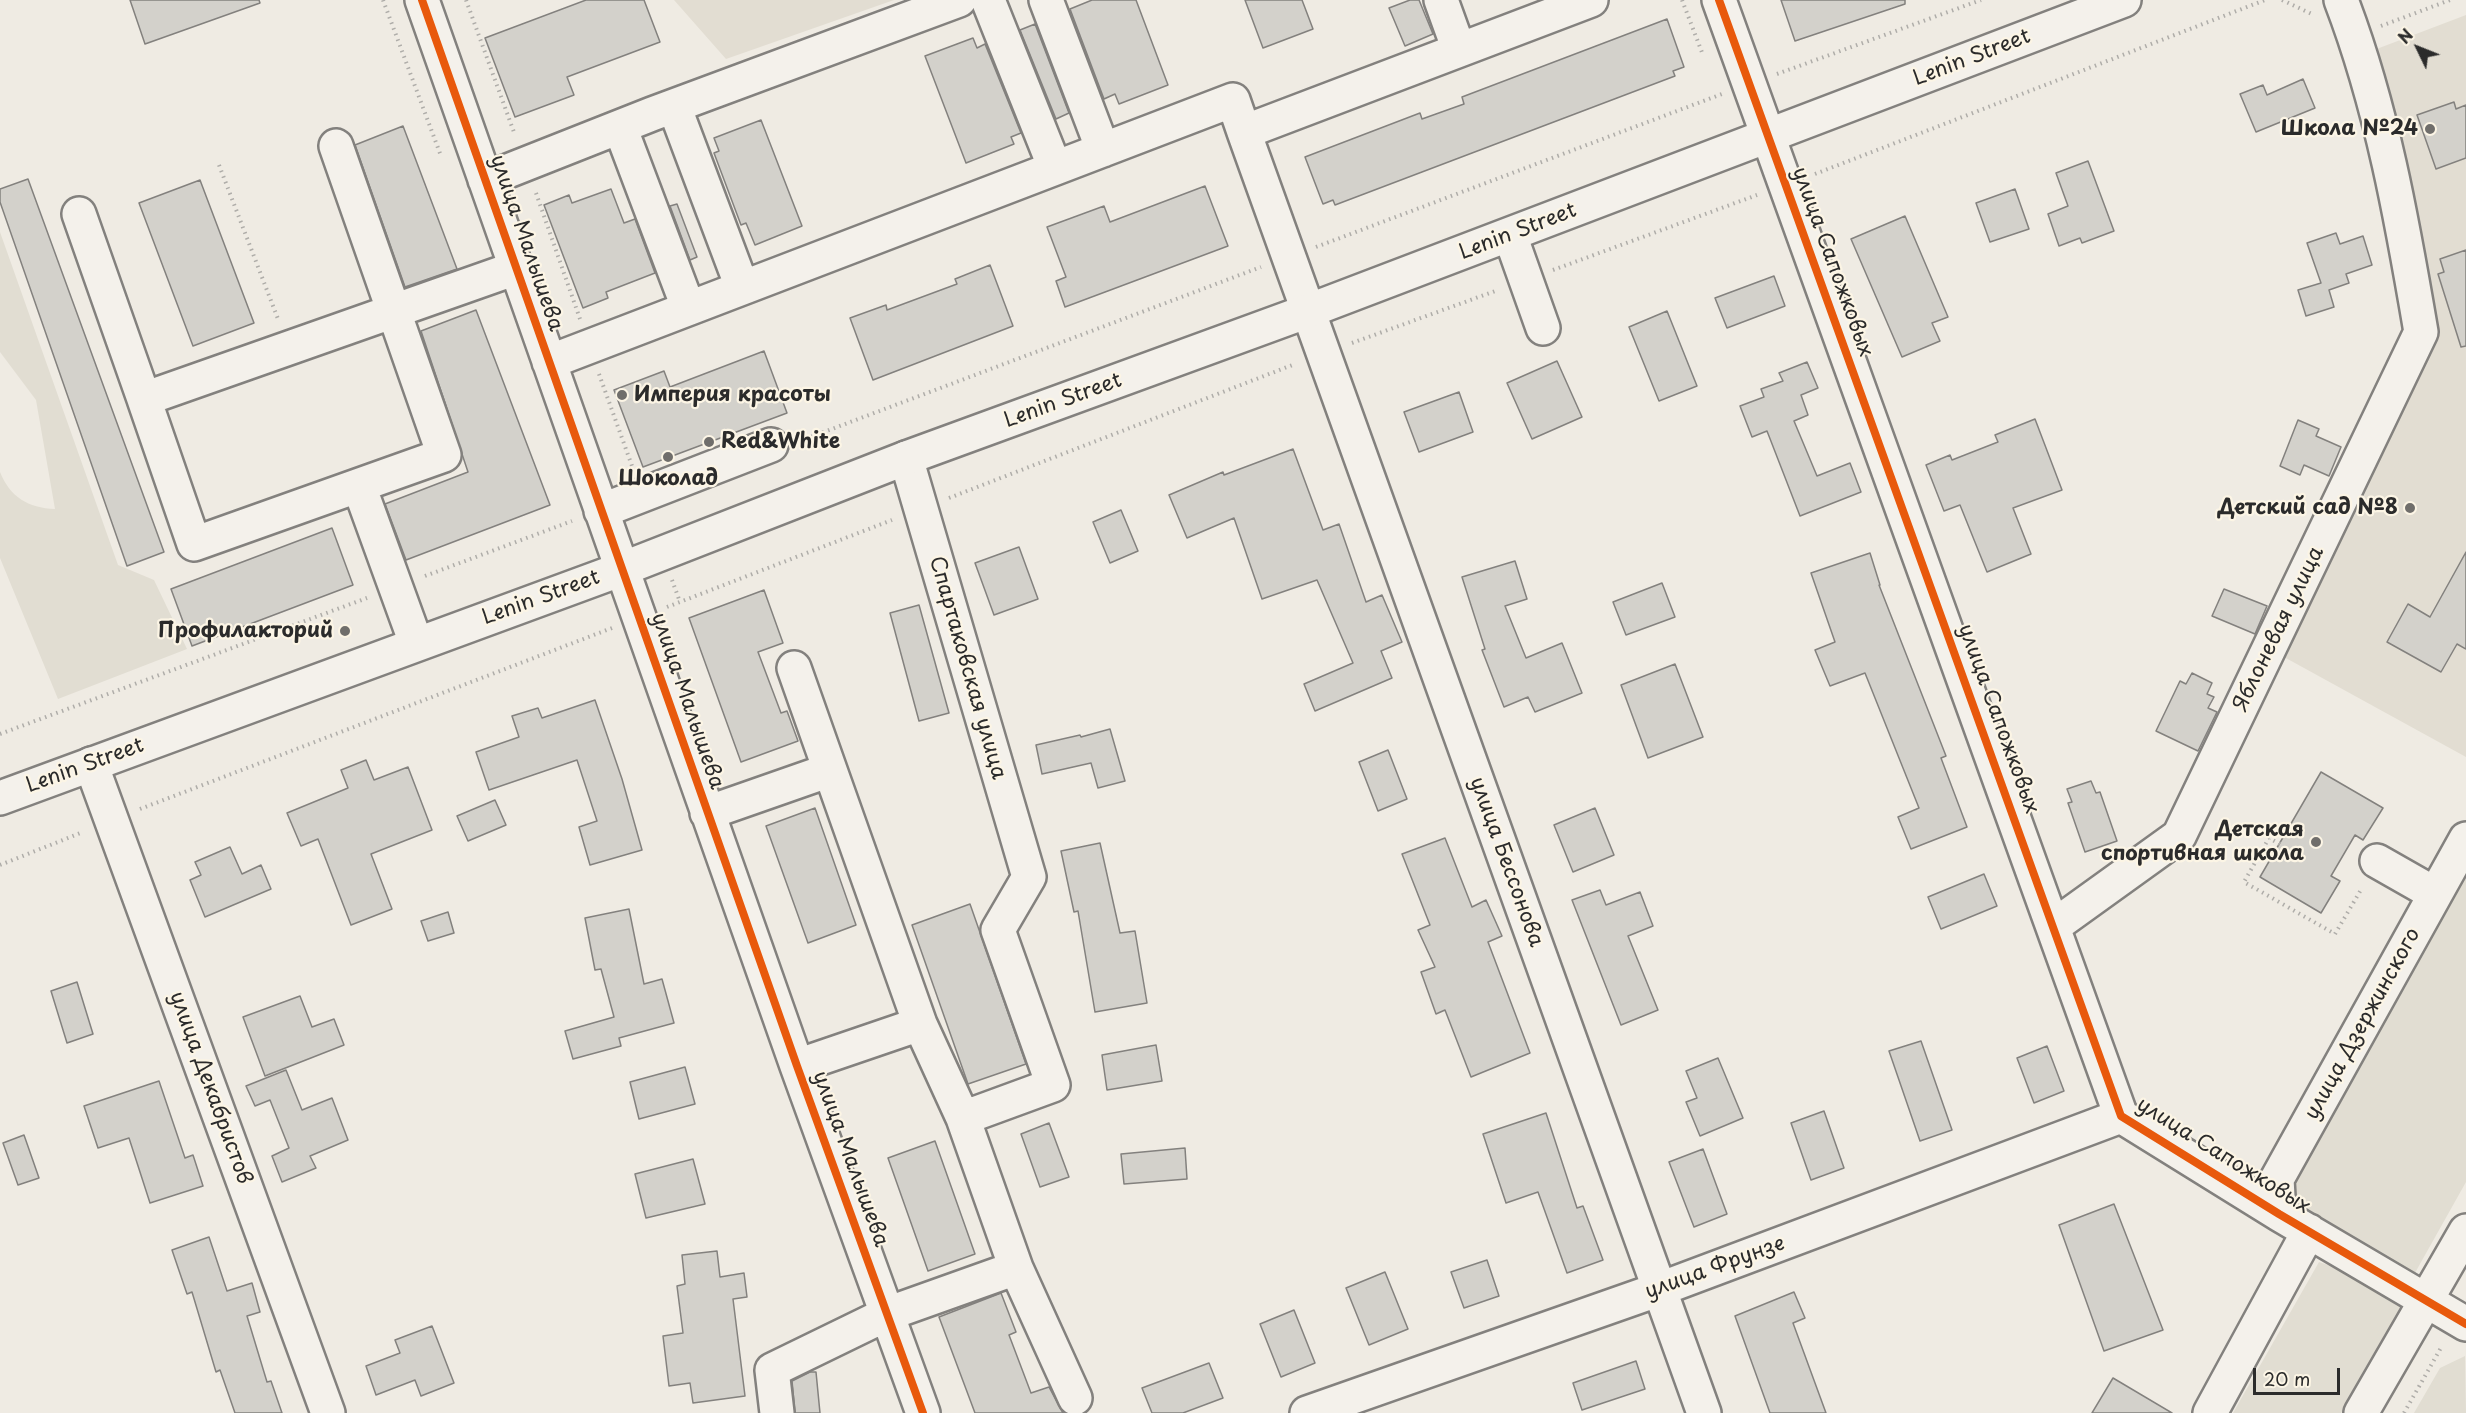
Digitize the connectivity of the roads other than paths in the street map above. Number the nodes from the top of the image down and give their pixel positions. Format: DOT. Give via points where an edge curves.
graph roads {
  1 [pos="422,0"];
  2 [pos="959,0"];
  3 [pos="988,0"];
  4 [pos="1046,0"];
  5 [pos="1441,0"];
  6 [pos="1719,0"];
  7 [pos="2124,0"];
  8 [pos="2341,0"];
  9 [pos="1576,3"];
  10 [pos="1459,50"];
  11 [pos="674,106"];
  12 [pos="620,127"];
  13 [pos="1244,132"];
  14 [pos="1770,136"];
  15 [pos="336,146"];
  16 [pos="1103,150"];
  17 [pos="1055,168"];
  18 [pos="485,180"];
  19 [pos="79,214"];
  20 [pos="1510,235"];
  21 [pos="516,268"];
  22 [pos="742,287"];
  23 [pos="688,307"];
  24 [pos="394,311"];
  25 [pos="1308,311"];
  26 [pos="1543,327"];
  27 [pos="549,362"];
  28 [pos="144,399"];
  29 [pos="771,445"];
  30 [pos="906,458"];
  31 [pos="359,486"];
  32 [pos="601,511"];
  33 [pos="622,569"];
  34 [pos="416,643"];
  35 [pos="794,668"];
  36 [pos="91,764"];
  37 [pos="830,770"];
  38 [pos="0,798"];
  39 [pos="708,813"];
  40 [pos="2466,839"];
  41 [pos="2377,861"];
  42 [pos="2435,894"];
  43 [pos="2054,926"];
  44 [pos="920,1024"];
  45 [pos="797,1066"];
  46 [pos="2121,1116"];
  47 [pos="963,1118"];
  48 [pos="2279,1214"];
  49 [pos="2309,1231"];
  50 [pos="2466,1231"];
  51 [pos="1016,1268"];
  52 [pos="1660,1289"];
  53 [pos="2425,1300"];
  54 [pos="887,1314"];
  55 [pos="2462,1321"];
  56 [pos="1075,1398"];
  57 [pos="328,1413"];
  58 [pos="777,1413"];
  59 [pos="923,1413"];
  60 [pos="1307,1413"];
  61 [pos="1704,1413"];
  62 [pos="2210,1413"];
  63 [pos="2361,1413"];
  1 -- 18 [label="street, улица Малышева"];
  2 -- 11 [label="street"];
  3 -- 17 [label="street"];
  4 -- 16 [label="street"];
  5 -- 10 [label="street"];
  6 -- 14 [label="street, улица Сапожковых"];
  7 -- 14 [label="street, Lenin Street"];
  8 -- 43 [label="street, Яблоневая улица" via="2355,35 2385,142 2421,332 2179,836"];
  9 -- 10 [label="street"];
  10 -- 13 [label="street"];
  11 -- 12 [label="street"];
  11 -- 22 [label="street"];
  12 -- 18 [label="street"];
  12 -- 23 [label="street"];
  13 -- 16 [label="street, улица Бессонова" via="1233,100"];
  13 -- 25 [label="street, улица Бессонова"];
  14 -- 20 [label="street, Lenin Street"];
  14 -- 43 [label="street, улица Сапожковых"];
  15 -- 24 [label="street"];
  16 -- 17 [label="street"];
  17 -- 22 [label="street"];
  18 -- 21 [label="street, улица Малышева"];
  19 -- 28 [label="street"];
  20 -- 25 [label="street, Lenin Street"];
  20 -- 26 [label="street"];
  21 -- 24 [label="street"];
  21 -- 27 [label="street, улица Малышева"];
  22 -- 23 [label="street"];
  23 -- 27 [label="street"];
  24 -- 28 [label="street"];
  24 -- 31 [label="street" via="444,455"];
  25 -- 30 [label="street, Lenin Street"];
  25 -- 52 [label="street, улица Бессонова"];
  27 -- 32 [label="street, улица Малышева"];
  28 -- 31 [label="street" via="194,543"];
  29 -- 32 [label="street"];
  30 -- 33 [label="street, Lenin Street"];
  30 -- 47 [label="street, Спартаковская улица" via="1029,878 998,930 1053,1085"];
  31 -- 34 [label="street"];
  32 -- 33 [label="street, улица Малышева"];
  33 -- 34 [label="street, Lenin Street"];
  33 -- 39 [label="street, улица Малышева"];
  34 -- 36 [label="street, Lenin Street"];
  35 -- 37 [label="street"];
  36 -- 38 [label="street, Lenin Street"];
  36 -- 57 [label="street, улица Декабристов"];
  37 -- 39 [label="street"];
  37 -- 44 [label="street"];
  39 -- 45 [label="street, улица Малышева"];
  40 -- 42 [label="street, улица Дзержинского"];
  41 -- 42 [label="street"];
  42 -- 48 [label="street, улица Дзержинского" via="2277,1179"];
  43 -- 46 [label="street, улица Сапожковых"];
  44 -- 45 [label="street"];
  44 -- 47 [label="street"];
  45 -- 54 [label="street, улица Малышева"];
  46 -- 48 [label="street, улица Сапожковых"];
  46 -- 52 [label="street, улица Фрунзе"];
  47 -- 51 [label="street"];
  48 -- 49 [label="street, улица Сапожковых"];
  49 -- 53 [label="street, улица Сапожковых"];
  49 -- 62 [label="street"];
  50 -- 53 [label="street"];
  51 -- 54 [label="street"];
  51 -- 56 [label="street"];
  52 -- 60 [label="street, улица Фрунзе"];
  52 -- 61 [label="street, улица Бессонова"];
  53 -- 55 [label="street, улица Сапожковых"];
  53 -- 63 [label="street"];
  54 -- 58 [label="street" via="772,1370"];
  54 -- 59 [label="street, улица Малышева"];
}
